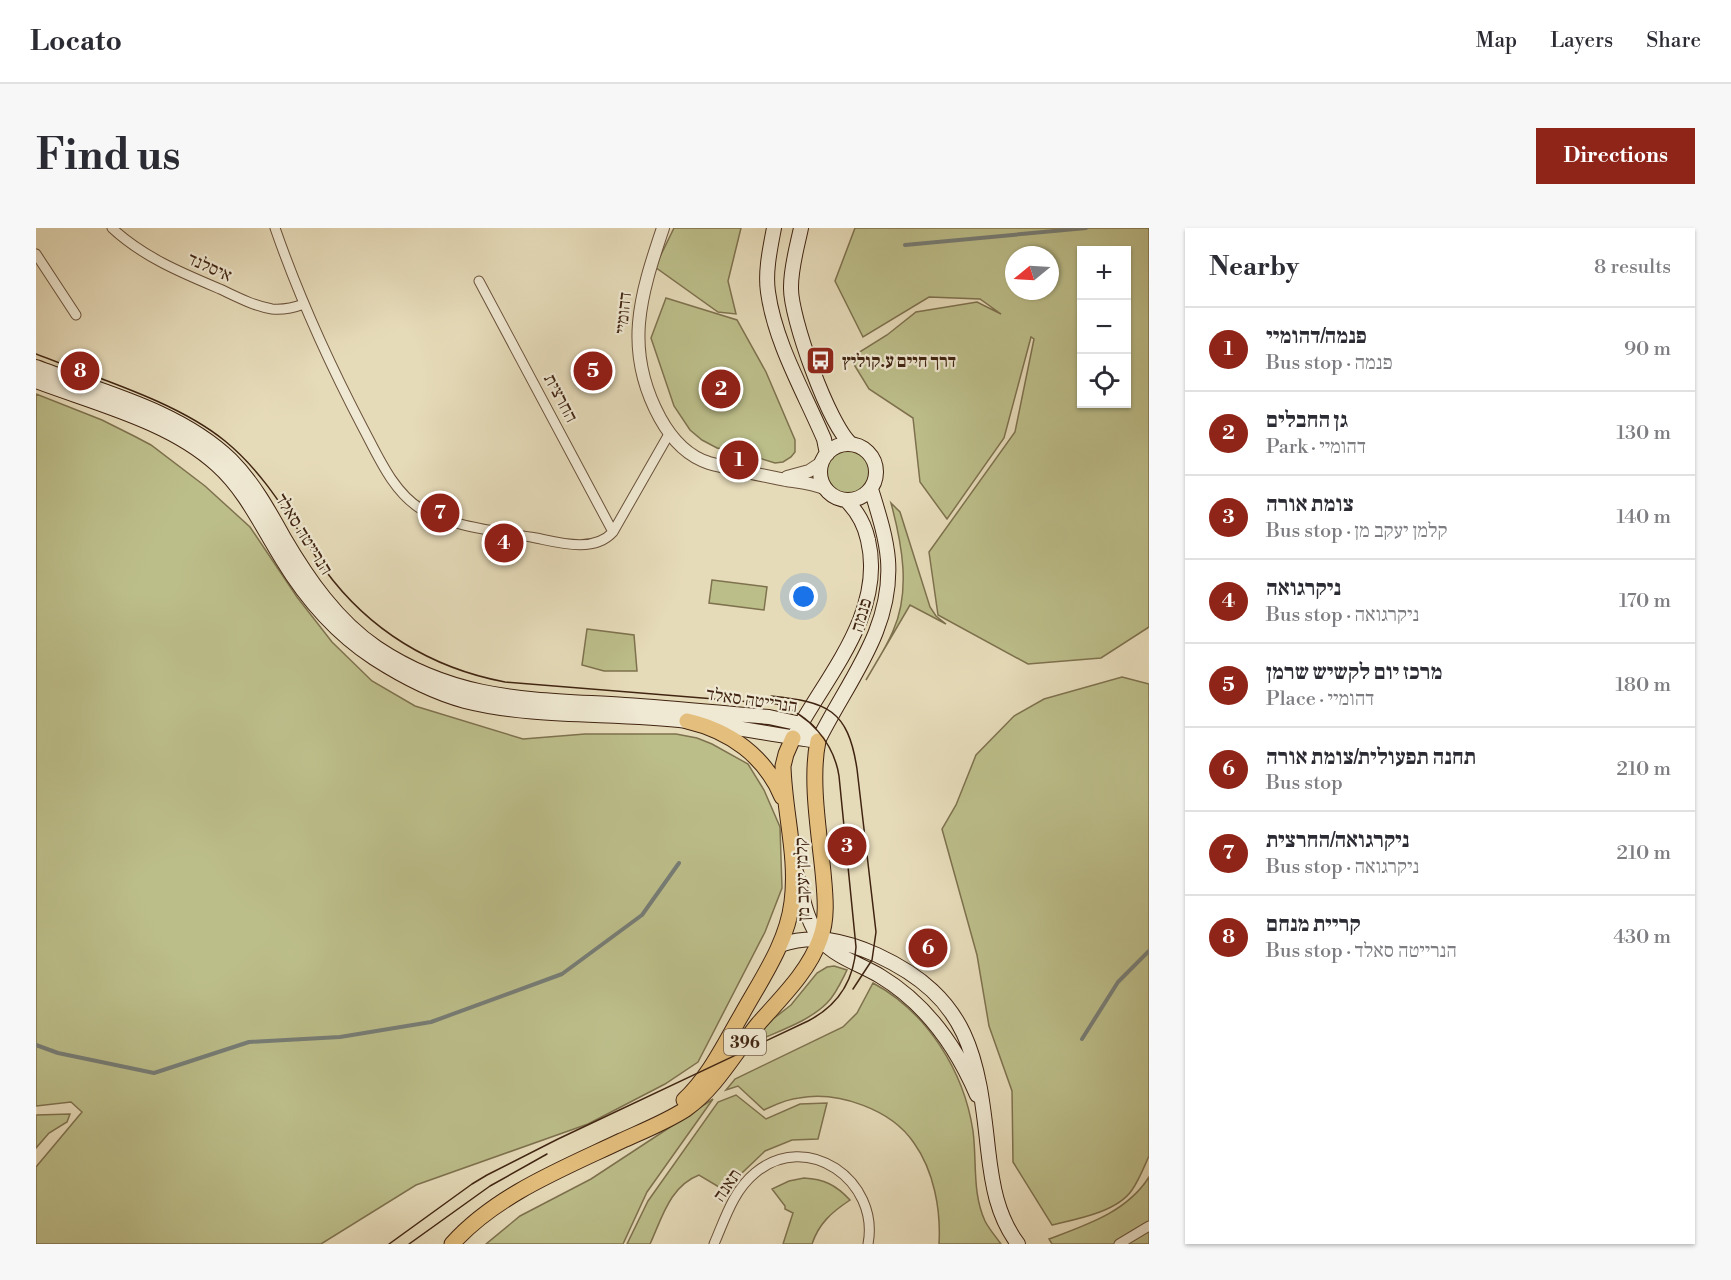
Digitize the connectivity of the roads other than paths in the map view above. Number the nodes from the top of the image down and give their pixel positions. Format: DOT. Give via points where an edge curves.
graph roads {
  1 [pos="112,228"];
  2 [pos="275,228"];
  3 [pos="663,228"];
  4 [pos="774,228"];
  5 [pos="801,228"];
  6 [pos="36,254"];
  7 [pos="479,281"];
  8 [pos="304,304"];
  9 [pos="76,315"];
  10 [pos="36,367"];
  11 [pos="36,381"];
  12 [pos="669,434"];
  13 [pos="851,444"];
  14 [pos="824,459"];
  15 [pos="780,479"];
  16 [pos="826,489"];
  17 [pos="871,489"];
  18 [pos="846,500"];
  19 [pos="613,532"];
  20 [pos="687,721"];
  21 [pos="801,724"];
  22 [pos="793,738"];
  23 [pos="818,741"];
  24 [pos="787,814"];
  25 [pos="793,861"];
  26 [pos="820,939"];
  27 [pos="780,945"];
  28 [pos="985,1120"];
  29 [pos="652,1127"];
  30 [pos="1149,1226"];
  31 [pos="452,1244"];
  32 [pos="714,1244"];
  33 [pos="868,1244"];
  34 [pos="1018,1244"];
  35 [pos="1119,1244"];
  1 -- 8 [label="street, איסלנד" via="148,255 256,305 285,309"];
  2 -- 8 [label="street"];
  3 -- 12 [label="street, דהומיי" via="645,282 638,342 645,384"];
  4 -- 14 [label="main road" via="768,291 775,324 825,443"];
  5 -- 13 [label="main road" via="790,289 794,313 839,432"];
  6 -- 9 [label="street"];
  7 -- 19 [label="street, החרצית"];
  8 -- 19 [label="street" via="383,465 397,486 420,508 464,525 566,544 601,542"];
  10 -- 21 [label="main road, הנרייטה סאלד" via="146,408 209,442 249,481 326,600 376,648 426,675 498,696 679,708"];
  11 -- 20 [label="main road, הנרייטה סאלד" via="156,427 218,465 241,492 282,560 327,619 373,657 404,676 437,692 491,706"];
  12 -- 15 [label="street" via="700,459"];
  12 -- 19 [label="street"];
  13 -- 14 [label="main road" via="839,446"];
  13 -- 17 [label="main road" via="865,449 873,459 876,472"];
  14 -- 15 [label="street" via="807,472"];
  14 -- 16 [label="main road" via="820,477"];
  15 -- 16 [label="street"];
  16 -- 18 [label="main road"];
  17 -- 18 [label="main road" via="861,497"];
  17 -- 23 [label="main road, פנמה" via="887,555 884,608 870,648"];
  18 -- 21 [label="main road, פנמה" via="868,539 872,569 868,598 855,633"];
  20 -- 22 [label="main road, הנרייטה סאלד"];
  20 -- 24 [label="main road" via="720,732 750,752 772,778"];
  21 -- 22 [label="main road, פנמה"];
  21 -- 23 [label="main road, הנרייטה סאלד"];
  22 -- 23 [label="main road, הנרייטה סאלד"];
  22 -- 24 [label="main road, קלמן יעקב מן / 396" via="783,766"];
  23 -- 26 [label="main road, קלמן יעקב מן / 396" via="814,765 825,895"];
  24 -- 25 [label="main road, קלמן יעקב מן / 396"];
  25 -- 26 [label="main road"];
  25 -- 27 [label="main road, קלמן יעקב מן / 396" via="792,902"];
  26 -- 27 [label="main road"];
  26 -- 28 [label="main road" via="836,954 891,982 929,1016 964,1068"];
  26 -- 28 [label="main road" via="846,943 886,959 943,1000 961,1026 971,1050"];
  26 -- 29 [label="main road, קלמן יעקב מן / 396" via="790,987 705,1093"];
  27 -- 29 [label="main road, קלמן יעקב מן / 396" via="702,1079 689,1096"];
  28 -- 34 [label="main road" via="998,1204"];
  29 -- 31 [label="main road, קלמן יעקב מן / 396" via="515,1194 469,1225"];
  30 -- 35 [label="street"];
  32 -- 33 [label="street, תאנה" via="730,1206 748,1179 783,1158 804,1157 838,1169 854,1185 868,1216"];
}
